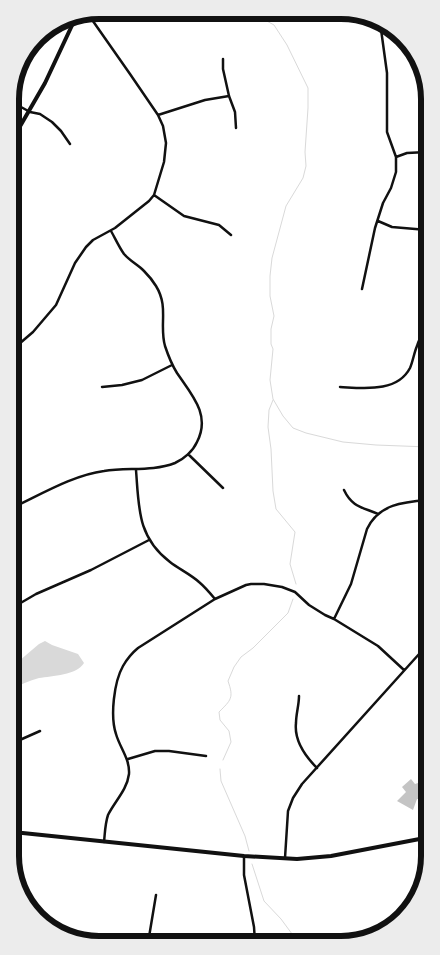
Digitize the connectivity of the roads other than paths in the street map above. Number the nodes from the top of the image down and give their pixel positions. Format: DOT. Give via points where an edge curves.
graph roads {
  1 [pos="92,19"];
  2 [pos="73,23"];
  3 [pos="381,30"];
  4 [pos="223,59"];
  5 [pos="229,96"];
  6 [pos="19,107"];
  7 [pos="30,112"];
  8 [pos="158,115"];
  9 [pos="236,128"];
  10 [pos="19,129"];
  11 [pos="70,144"];
  12 [pos="421,152"];
  13 [pos="396,157"];
  14 [pos="154,195"];
  15 [pos="378,221"];
  16 [pos="421,229"];
  17 [pos="111,231"];
  18 [pos="231,234"];
  19 [pos="362,289"];
  20 [pos="421,337"];
  21 [pos="19,344"];
  22 [pos="172,365"];
  23 [pos="102,386"];
  24 [pos="340,387"];
  25 [pos="188,454"];
  26 [pos="136,469"];
  27 [pos="222,488"];
  28 [pos="344,490"];
  29 [pos="421,501"];
  30 [pos="19,505"];
  31 [pos="378,514"];
  32 [pos="149,540"];
  33 [pos="215,599"];
  34 [pos="19,604"];
  35 [pos="334,619"];
  36 [pos="421,652"];
  37 [pos="404,670"];
  38 [pos="299,696"];
  39 [pos="40,731"];
  40 [pos="19,740"];
  41 [pos="206,756"];
  42 [pos="128,759"];
  43 [pos="317,768"];
  44 [pos="19,833"];
  45 [pos="421,839"];
  46 [pos="104,842"];
  47 [pos="244,856"];
  48 [pos="284,859"];
  49 [pos="156,895"];
  50 [pos="149,936"];
  51 [pos="255,936"];
  1 -- 8 [label="street"];
  2 -- 7 [label="street"];
  3 -- 13 [label="street" via="387,73 387,132"];
  4 -- 5 [label="street"];
  5 -- 8 [label="street"];
  5 -- 9 [label="street"];
  6 -- 7 [label="street"];
  7 -- 10 [label="street"];
  7 -- 11 [label="street" via="52,122"];
  8 -- 14 [label="street" via="166,143"];
  12 -- 13 [label="street"];
  13 -- 15 [label="street" via="392,188"];
  14 -- 17 [label="street"];
  14 -- 18 [label="street" via="184,216 219,225"];
  15 -- 16 [label="street"];
  15 -- 19 [label="street"];
  17 -- 21 [label="street" via="86,247 56,305"];
  17 -- 22 [label="street" via="124,253 144,271 160,294 164,309 164,342"];
  20 -- 24 [label="street" via="410,368 397,381 368,389"];
  22 -- 23 [label="street" via="142,380"];
  22 -- 25 [label="street" via="202,415 198,440"];
  25 -- 26 [label="street" via="176,463"];
  25 -- 27 [label="street"];
  26 -- 30 [label="street" via="87,475"];
  26 -- 32 [label="street" via="139,513"];
  28 -- 31 [label="street" via="348,500"];
  29 -- 31 [label="street" via="395,504"];
  31 -- 35 [label="street" via="367,529 351,584"];
  32 -- 33 [label="street" via="164,557 198,580"];
  32 -- 34 [label="street"];
  33 -- 35 [label="street" via="251,584 282,587 295,592 309,605"];
  33 -- 42 [label="street" via="138,648 123,667 113,711 116,735"];
  35 -- 37 [label="street" via="378,646"];
  36 -- 37 [label="street"];
  37 -- 43 [label="street"];
  38 -- 43 [label="street" via="298,740"];
  39 -- 40 [label="street"];
  41 -- 42 [label="street" via="155,751"];
  42 -- 46 [label="street" via="127,783 108,815"];
  43 -- 48 [label="street" via="302,784 288,811"];
  44 -- 46 [label="street"];
  45 -- 48 [label="street" via="331,856"];
  46 -- 47 [label="street"];
  47 -- 48 [label="street"];
  47 -- 51 [label="street" via="244,876"];
  49 -- 50 [label="street"];
}
